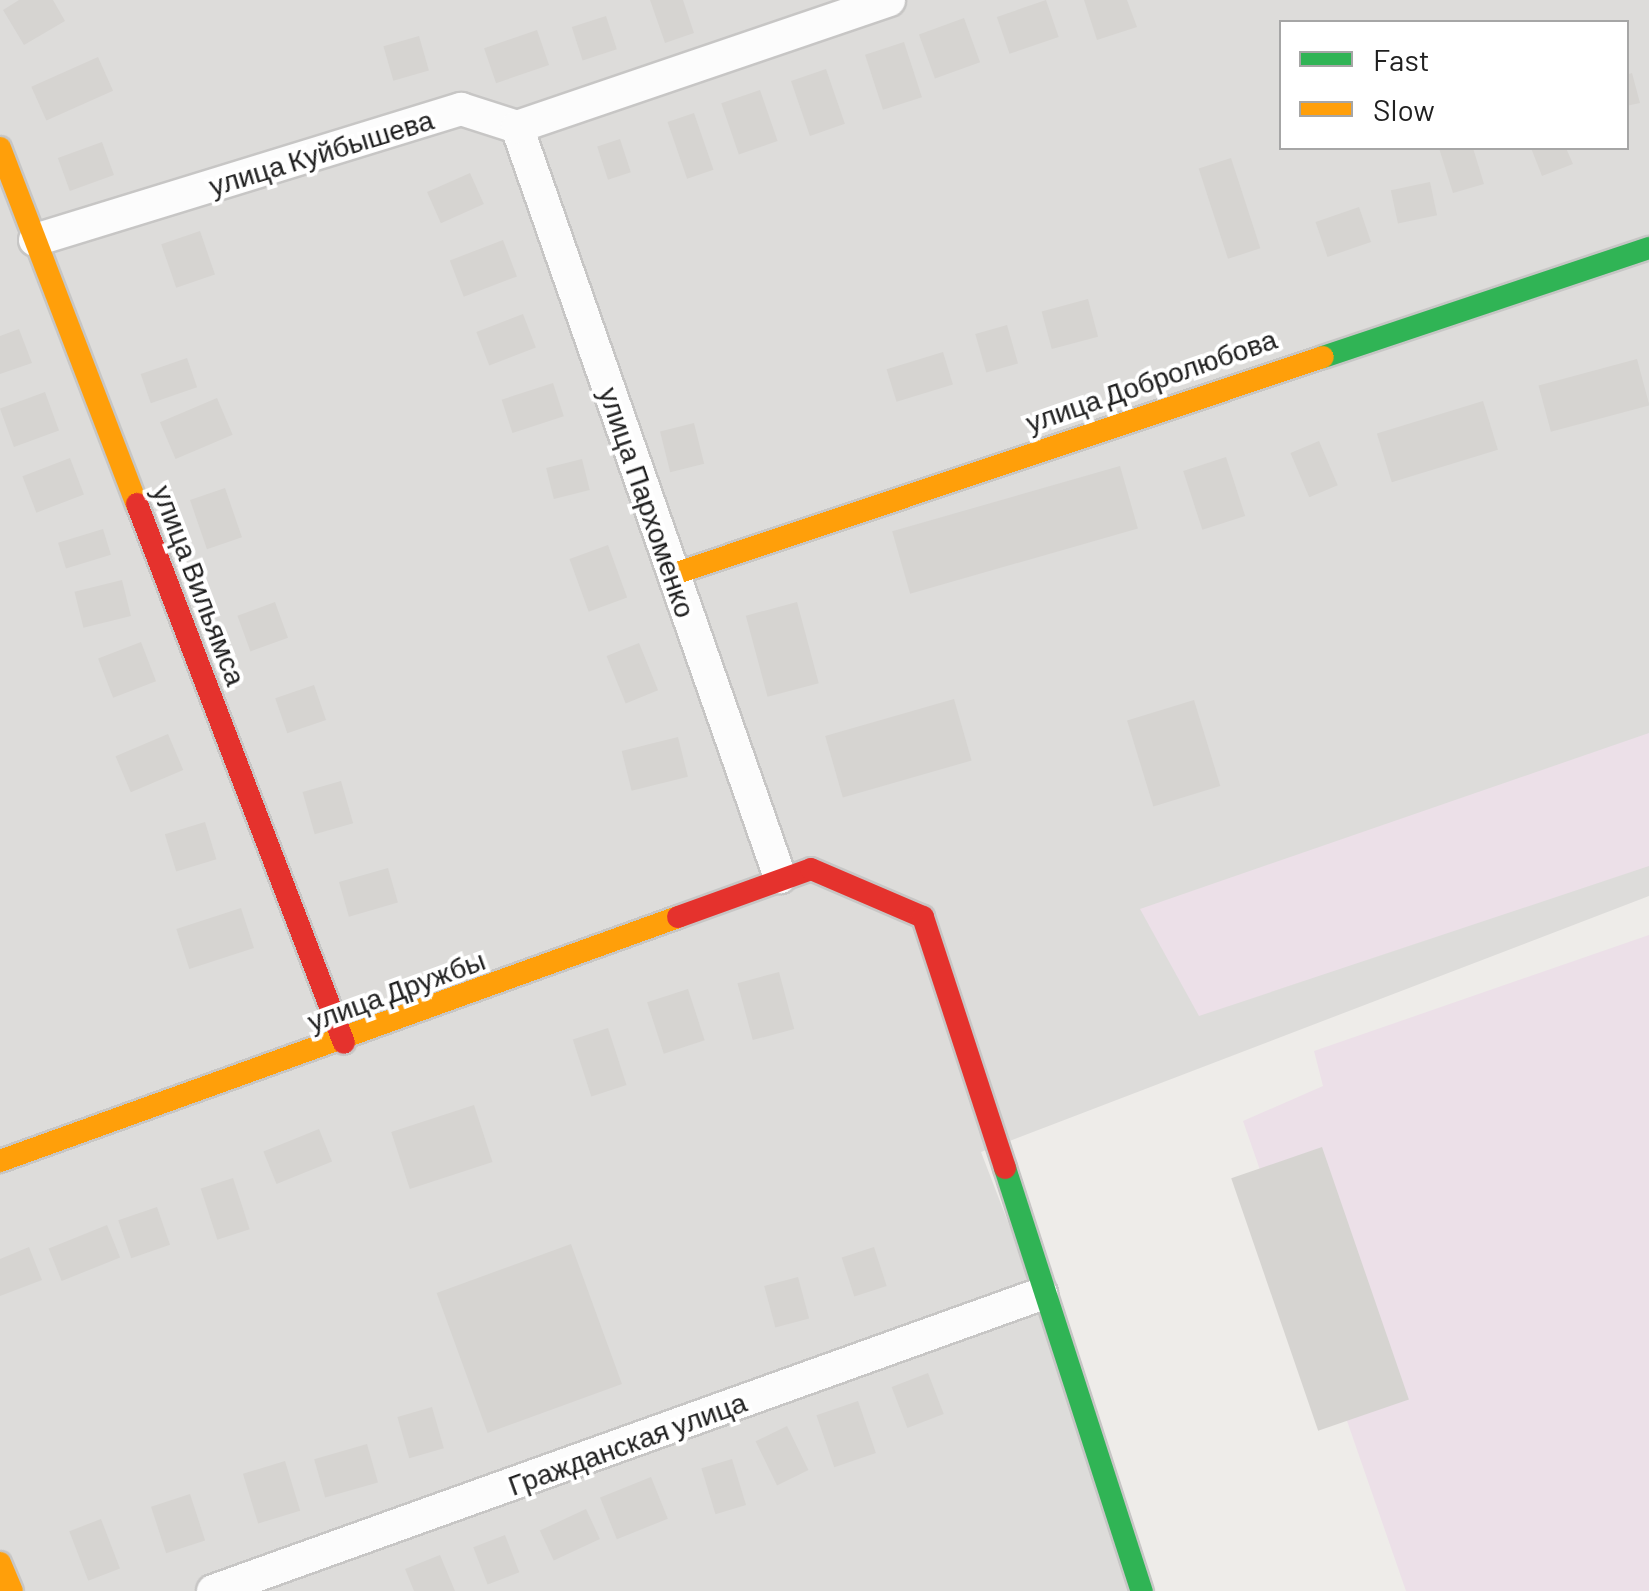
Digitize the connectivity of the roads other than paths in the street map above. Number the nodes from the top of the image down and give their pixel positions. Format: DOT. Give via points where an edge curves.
graph roads {
  1 [pos="889,0"];
  2 [pos="517,127"];
  3 [pos="0,148"];
  4 [pos="35,240"];
  5 [pos="1649,248"];
  6 [pos="674,574"];
  7 [pos="795,873"];
  8 [pos="344,1043"];
  9 [pos="0,1161"];
  10 [pos="1041,1294"];
  11 [pos="0,1562"];
  12 [pos="12,1591"];
  13 [pos="213,1591"];
  14 [pos="1142,1591"];
  1 -- 2 [label="street"];
  2 -- 4 [label="street, улица Куйбышева" via="461,109"];
  2 -- 6 [label="street, улица Пархоменко"];
  3 -- 4 [label="street, улица Вильямса"];
  4 -- 8 [label="street, улица Вильямса"];
  5 -- 6 [label="street, улица Добролюбова"];
  6 -- 7 [label="street, улица Пархоменко"];
  7 -- 8 [label="street, улица Дружбы"];
  7 -- 10 [label="street" via="923,917"];
  8 -- 9 [label="street, улица Дружбы"];
  10 -- 13 [label="street, Гражданская улица"];
  10 -- 14 [label="street"];
  11 -- 12 [label="street"];
}
